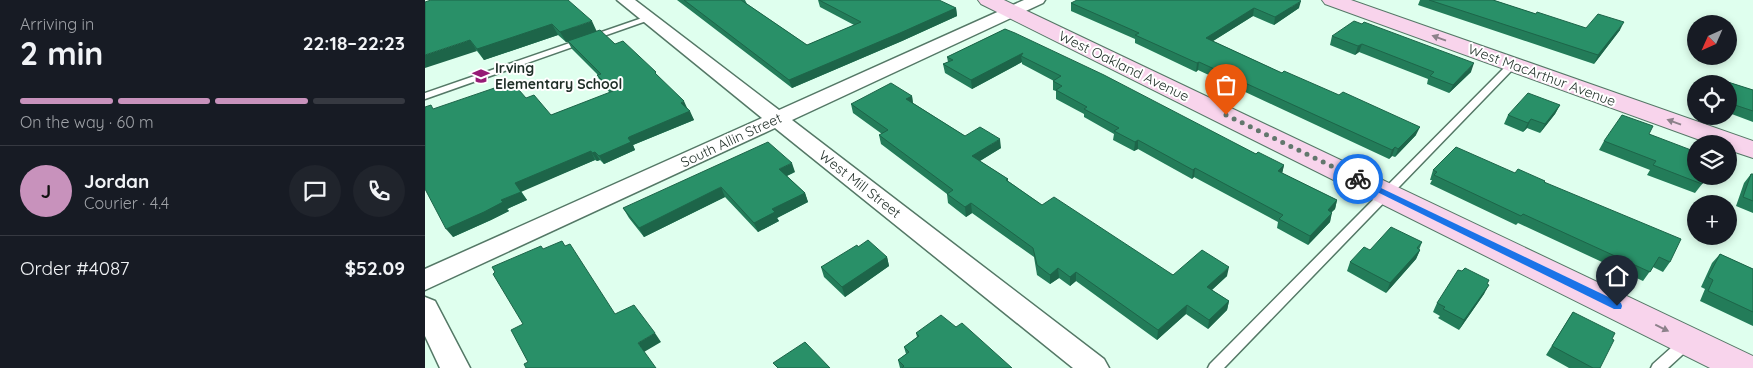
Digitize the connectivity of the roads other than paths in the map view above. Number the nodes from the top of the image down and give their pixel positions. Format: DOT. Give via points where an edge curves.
graph roads {
  1 [pos="625,0"];
  2 [pos="1037,0"];
  3 [pos="1332,0"];
  4 [pos="1000,6"];
  5 [pos="648,19"];
  6 [pos="1512,65"];
  7 [pos="425,96"];
  8 [pos="778,119"];
  9 [pos="1753,150"];
  10 [pos="1386,193"];
  11 [pos="425,280"];
  12 [pos="425,308"];
  13 [pos="1689,341"];
  14 [pos="455,368"];
  15 [pos="1094,368"];
  16 [pos="1215,368"];
  17 [pos="1658,368"];
  18 [pos="1744,368"];
  1 -- 5 [label="street, West Mill Street"];
  2 -- 4 [label="street, South Allin Street"];
  6 -- 3 [label="main road, West MacArthur Avenue, one-way"];
  4 -- 8 [label="street, South Allin Street"];
  4 -- 10 [label="main road, West Oakland Avenue"];
  5 -- 7 [label="lane"];
  5 -- 8 [label="street, West Mill Street"];
  9 -- 6 [label="main road, West MacArthur Avenue, one-way"];
  6 -- 10 [label="lane"];
  8 -- 11 [label="street, South Allin Street"];
  8 -- 15 [label="street, West Mill Street"];
  10 -- 13 [label="main road, West Oakland Avenue, one-way"];
  10 -- 16 [label="lane"];
  12 -- 14 [label="street"];
  13 -- 17 [label="lane"];
  13 -- 18 [label="main road, West Oakland Avenue"];
}
